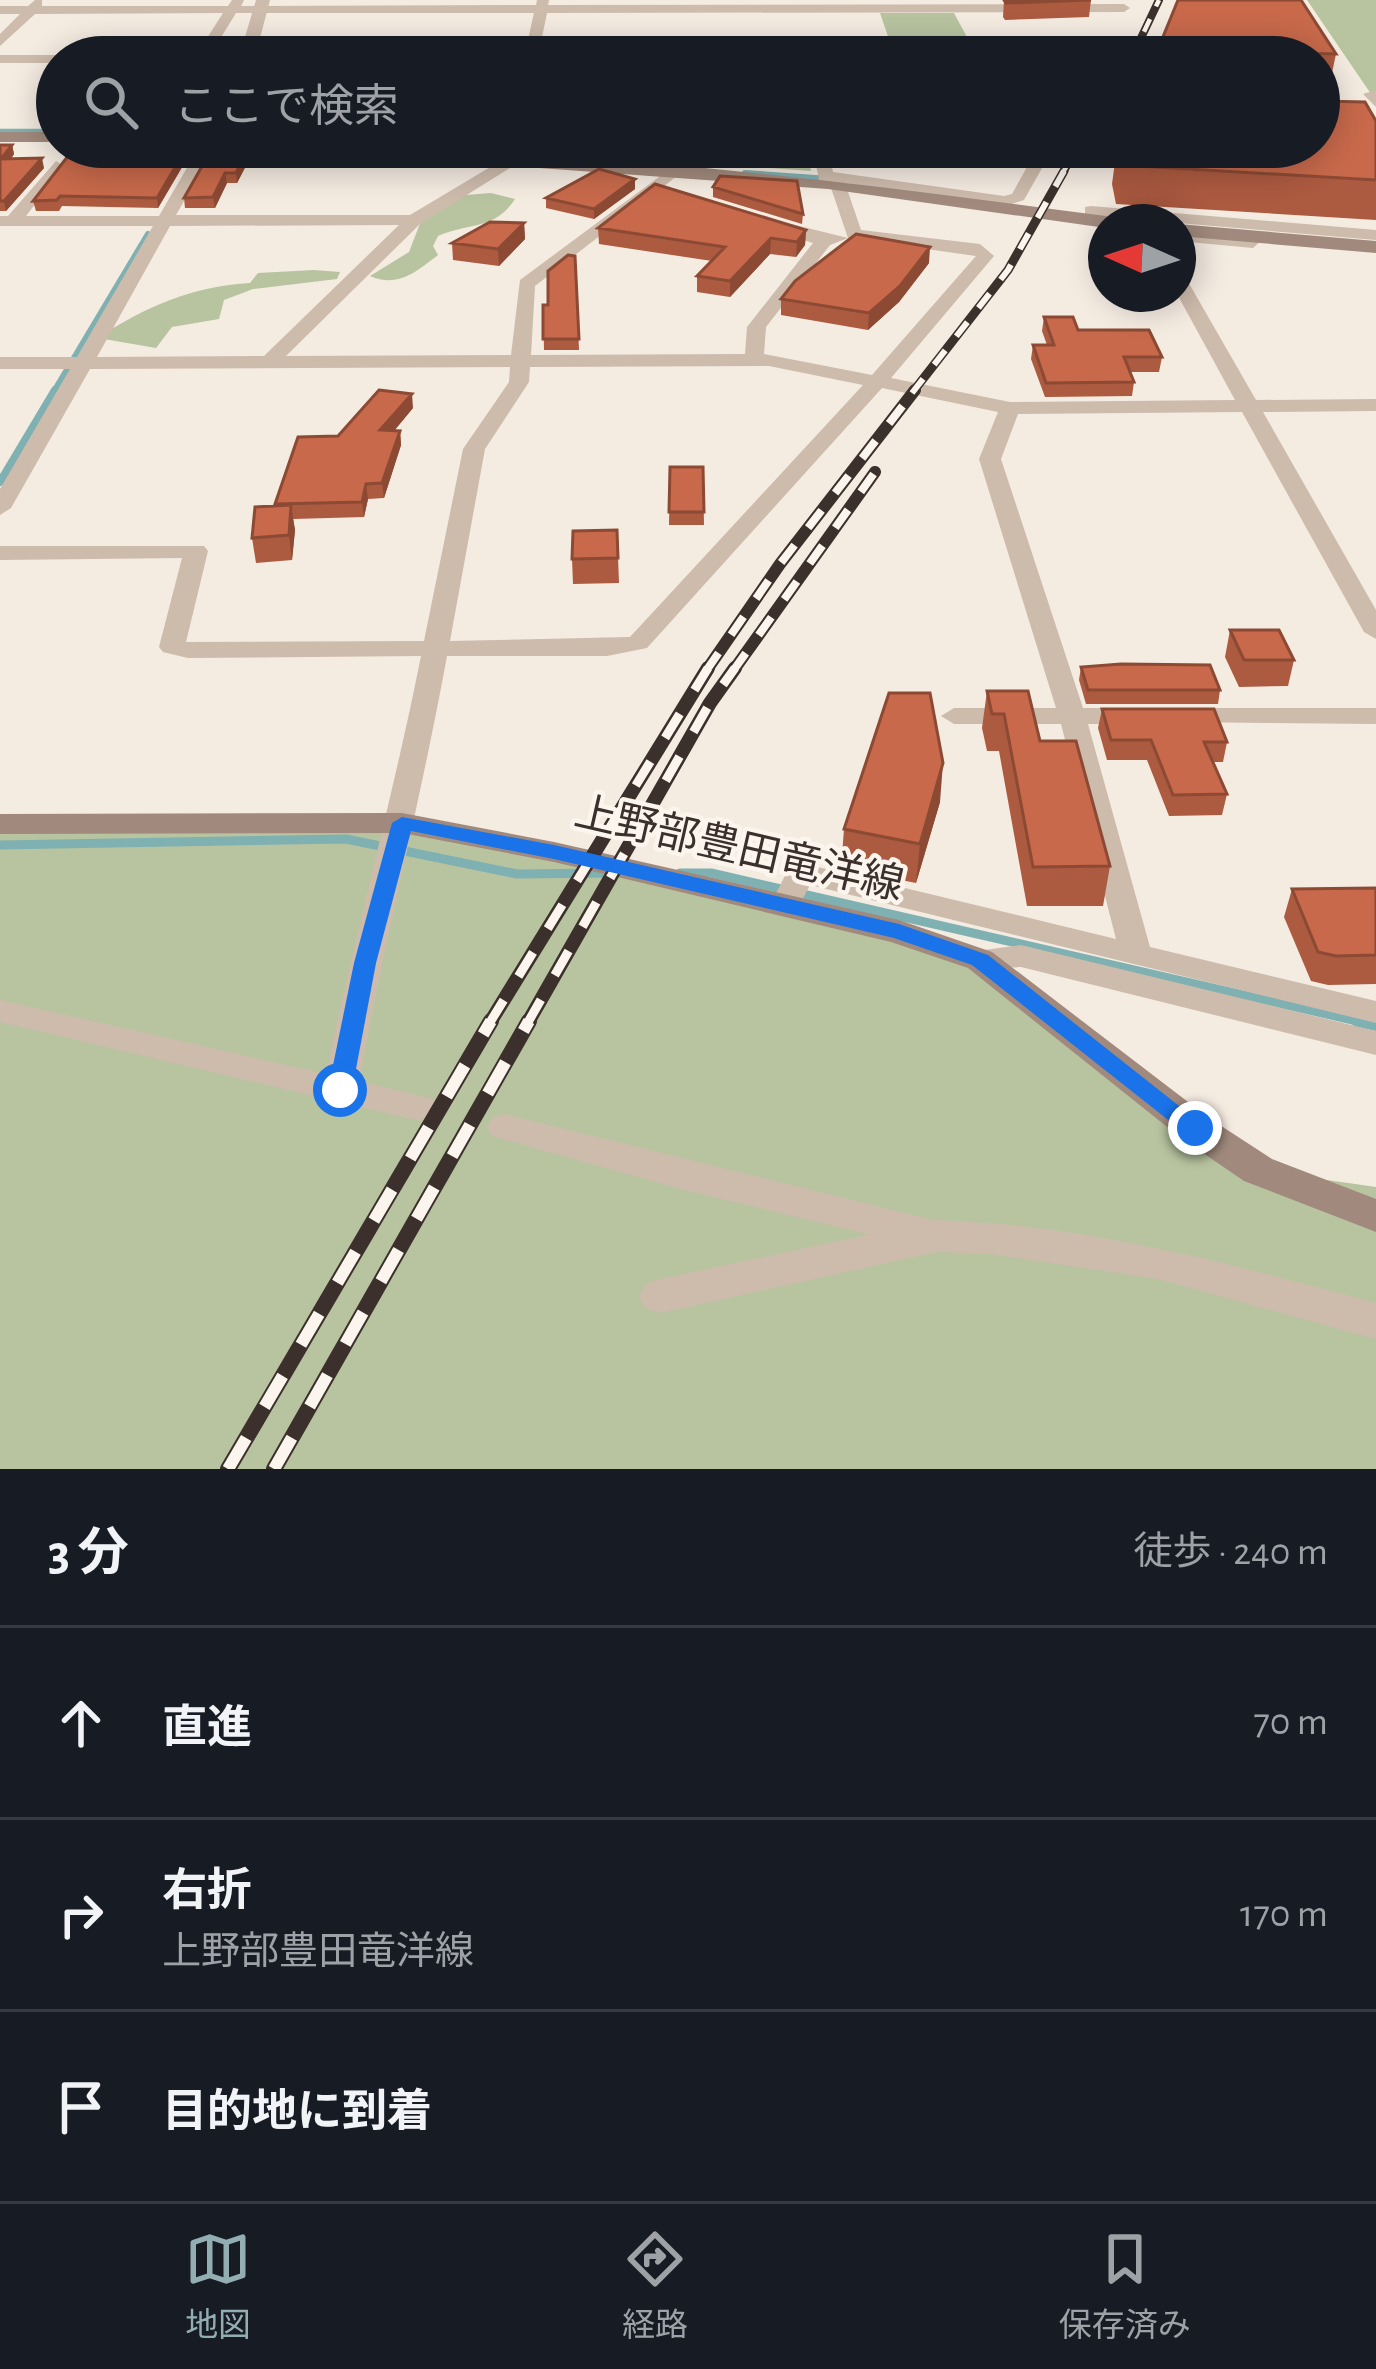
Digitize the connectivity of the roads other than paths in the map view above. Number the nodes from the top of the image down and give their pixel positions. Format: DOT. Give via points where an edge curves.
graph roads {
  1 [pos="542,4"];
  2 [pos="1126,4"];
  3 [pos="36,5"];
  4 [pos="235,5"];
  5 [pos="262,5"];
  6 [pos="0,10"];
  7 [pos="793,11"];
  8 [pos="1114,24"];
  9 [pos="215,36"];
  10 [pos="254,36"];
  11 [pos="536,36"];
  12 [pos="0,42"];
  13 [pos="0,59"];
  14 [pos="36,59"];
  15 [pos="0,136"];
  16 [pos="36,137"];
  17 [pos="54,168"];
  18 [pos="195,168"];
  19 [pos="492,168"];
  20 [pos="578,168"];
  21 [pos="827,168"];
  22 [pos="1034,168"];
  23 [pos="831,182"];
  24 [pos="666,185"];
  25 [pos="1088,215"];
  26 [pos="7,220"];
  27 [pos="166,220"];
  28 [pos="414,220"];
  29 [pos="760,221"];
  30 [pos="1196,223"];
  31 [pos="1196,234"];
  32 [pos="854,235"];
  33 [pos="1376,235"];
  34 [pos="824,241"];
  35 [pos="1376,247"];
  36 [pos="1196,312"];
  37 [pos="754,360"];
  38 [pos="520,361"];
  39 [pos="85,362"];
  40 [pos="268,362"];
  41 [pos="0,363"];
  42 [pos="877,381"];
  43 [pos="1376,405"];
  44 [pos="1249,406"];
  45 [pos="1010,408"];
  46 [pos="0,508"];
  47 [pos="0,553"];
  48 [pos="1376,632"];
  49 [pos="436,649"];
  50 [pos="954,716"];
  51 [pos="1072,716"];
  52 [pos="1376,716"];
  53 [pos="402,823"];
  54 [pos="0,824"];
  55 [pos="785,905"];
  56 [pos="1136,954"];
  57 [pos="980,960"];
  58 [pos="0,1012"];
  59 [pos="1376,1012"];
  60 [pos="1376,1043"];
  61 [pos="340,1090"];
  62 [pos="421,1108"];
  63 [pos="505,1126"];
  64 [pos="1376,1216"];
  65 [pos="937,1236"];
  66 [pos="660,1297"];
  67 [pos="1376,1321"];
  1 -- 5 [label="street"];
  1 -- 7 [label="street"];
  1 -- 11 [label="street"];
  2 -- 7 [label="street"];
  2 -- 8 [label="street"];
  3 -- 4 [label="street"];
  3 -- 6 [label="street"];
  3 -- 12 [label="street"];
  4 -- 5 [label="street"];
  4 -- 9 [label="street"];
  5 -- 10 [label="street"];
  13 -- 14 [label="street"];
  15 -- 16 [label="main road"];
  17 -- 26 [label="street"];
  18 -- 27 [label="street"];
  19 -- 28 [label="street"];
  20 -- 24 [label="main road"];
  21 -- 23 [label="street"];
  22 -- 23 [label="street" via="1018,197 1005,201"];
  23 -- 24 [label="main road"];
  23 -- 25 [label="main road"];
  23 -- 32 [label="street"];
  24 -- 38 [label="street" via="526,284"];
  26 -- 27 [label="street"];
  27 -- 28 [label="street"];
  27 -- 39 [label="street"];
  28 -- 40 [label="street"];
  29 -- 34 [label="street"];
  30 -- 33 [label="street"];
  31 -- 35 [label="main road"];
  32 -- 34 [label="street"];
  32 -- 42 [label="street" via="980,249 985,256"];
  34 -- 37 [label="street" via="757,327"];
  36 -- 44 [label="street"];
  37 -- 38 [label="street"];
  37 -- 42 [label="street"];
  38 -- 40 [label="street"];
  38 -- 49 [label="street" via="519,382 474,449"];
  39 -- 40 [label="street"];
  39 -- 41 [label="street"];
  39 -- 46 [label="street"];
  42 -- 45 [label="street"];
  42 -- 49 [label="street" via="638,643"];
  43 -- 44 [label="street"];
  44 -- 45 [label="street"];
  44 -- 48 [label="street"];
  45 -- 51 [label="street" via="990,458"];
  47 -- 49 [label="street" via="196,551 172,647"];
  49 -- 53 [label="street"];
  50 -- 51 [label="street"];
  51 -- 52 [label="street"];
  51 -- 56 [label="street"];
  53 -- 54 [label="main road, 上野部豊田竜洋線"];
  53 -- 55 [label="main road, 上野部豊田竜洋線"];
  53 -- 61 [label="street"];
  55 -- 56 [label="street" via="801,873"];
  55 -- 57 [label="main road, 上野部豊田竜洋線"];
  56 -- 59 [label="street"];
  57 -- 60 [label="street" via="1022,956"];
  57 -- 64 [label="main road, 上野部豊田竜洋線" via="1258,1170"];
  58 -- 61 [label="street"];
  61 -- 62 [label="street"];
  63 -- 65 [label="street"];
  65 -- 66 [label="street"];
  65 -- 67 [label="street" via="1158,1262"];
}
